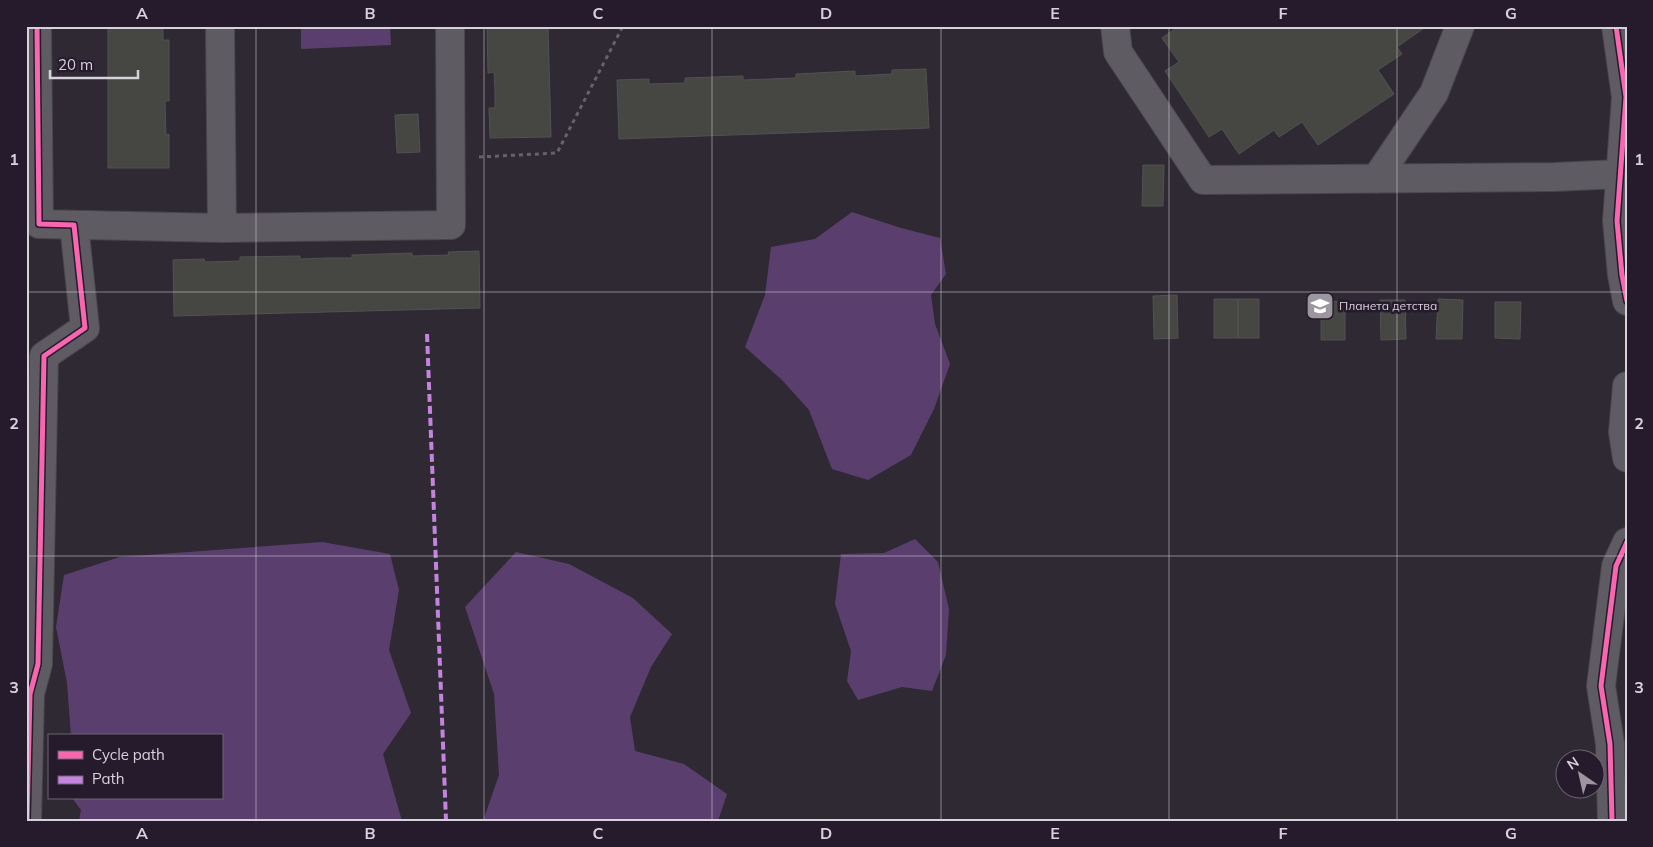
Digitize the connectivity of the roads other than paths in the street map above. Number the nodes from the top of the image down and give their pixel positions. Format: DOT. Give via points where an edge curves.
graph roads {
  1 [pos="37,26"];
  2 [pos="220,26"];
  3 [pos="450,26"];
  4 [pos="1115,26"];
  5 [pos="1460,26"];
  6 [pos="1616,26"];
  7 [pos="1620,174"];
  8 [pos="1376,179"];
  9 [pos="74,225"];
  10 [pos="222,228"];
  11 [pos="1627,301"];
  12 [pos="1627,386"];
  13 [pos="1627,458"];
  14 [pos="1627,542"];
  15 [pos="27,821"];
  16 [pos="1612,821"];
  1 -- 9 [label="street" via="39,224"];
  2 -- 10 [label="street"];
  3 -- 10 [label="street" via="451,226"];
  4 -- 8 [label="street" via="1118,52 1203,180"];
  5 -- 8 [label="street" via="1434,93"];
  6 -- 7 [label="street" via="1626,97"];
  7 -- 8 [label="street"];
  7 -- 11 [label="street" via="1617,221"];
  9 -- 10 [label="street"];
  9 -- 15 [label="street" via="85,328 44,356 38,664 30,694"];
  12 -- 13 [label="street" via="1623,432"];
  14 -- 16 [label="street" via="1616,566 1600,686 1610,744"];
}
